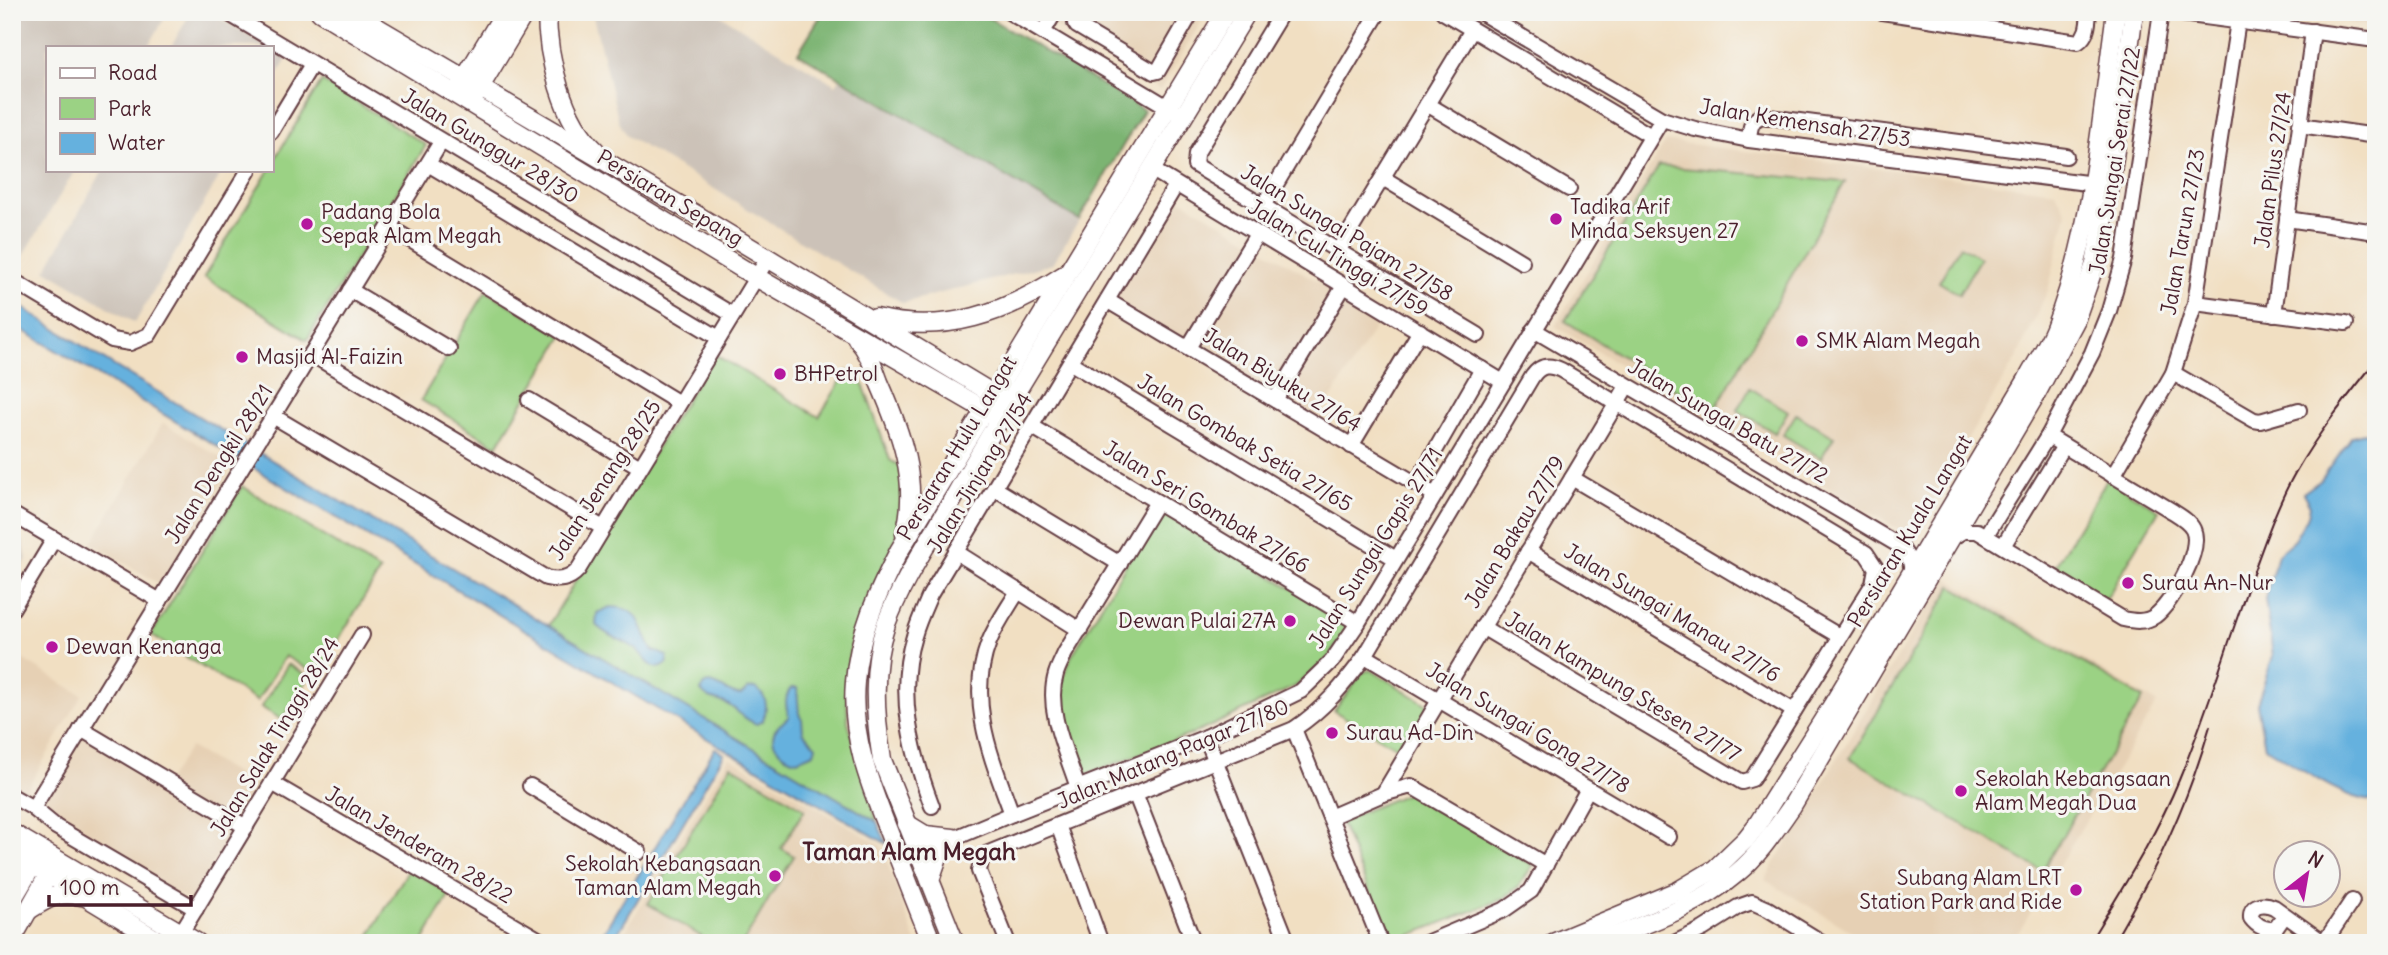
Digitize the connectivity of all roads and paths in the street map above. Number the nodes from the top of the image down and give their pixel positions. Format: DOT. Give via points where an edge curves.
graph roads {
  1 [pos="226,12"];
  2 [pos="320,12"];
  3 [pos="351,12"];
  4 [pos="505,12"];
  5 [pos="524,12"];
  6 [pos="547,12"];
  7 [pos="1009,12"];
  8 [pos="1055,12"];
  9 [pos="1192,12"];
  10 [pos="1226,12"];
  11 [pos="1247,12"];
  12 [pos="1282,12"];
  13 [pos="1379,12"];
  14 [pos="1443,12"];
  15 [pos="1480,12"];
  16 [pos="1882,12"];
  17 [pos="2089,12"];
  18 [pos="2116,12"];
  19 [pos="2160,12"];
  20 [pos="2167,12"];
  21 [pos="1909,14"];
  22 [pos="1079,19"];
  23 [pos="2133,19"];
  24 [pos="2238,21"];
  25 [pos="1472,30"];
  26 [pos="2313,31"];
  27 [pos="1043,32"];
  28 [pos="2376,40"];
  29 [pos="1116,49"];
  30 [pos="312,64"];
  31 [pos="1103,68"];
  32 [pos="467,91"];
  33 [pos="1427,104"];
  34 [pos="1176,112"];
  35 [pos="1662,119"];
  36 [pos="2300,125"];
  37 [pos="273,129"];
  38 [pos="1695,129"];
  39 [pos="2376,136"];
  40 [pos="1749,140"];
  41 [pos="441,142"];
  42 [pos="1648,142"];
  43 [pos="2066,156"];
  44 [pos="428,164"];
  45 [pos="614,166"];
  46 [pos="1151,169"];
  47 [pos="248,172"];
  48 [pos="1383,178"];
  49 [pos="2092,184"];
  50 [pos="1176,185"];
  51 [pos="2110,186"];
  52 [pos="1570,189"];
  53 [pos="1263,206"];
  54 [pos="2287,219"];
  55 [pos="390,227"];
  56 [pos="1304,231"];
  57 [pos="2376,232"];
  58 [pos="1257,233"];
  59 [pos="1338,251"];
  60 [pos="1291,254"];
  61 [pos="768,258"];
  62 [pos="1522,262"];
  63 [pos="1070,271"];
  64 [pos="756,277"];
  65 [pos="12,280"];
  66 [pos="1344,286"];
  67 [pos="350,290"];
  68 [pos="1108,301"];
  69 [pos="2195,303"];
  70 [pos="862,314"];
  71 [pos="2274,314"];
  72 [pos="733,315"];
  73 [pos="2346,323"];
  74 [pos="1534,330"];
  75 [pos="1420,331"];
  76 [pos="850,332"];
  77 [pos="1479,335"];
  78 [pos="719,338"];
  79 [pos="1188,348"];
  80 [pos="449,349"];
  81 [pos="311,354"];
  82 [pos="1071,363"];
  83 [pos="1482,369"];
  84 [pos="2173,373"];
  85 [pos="1503,382"];
  86 [pos="1627,386"];
  87 [pos="529,400"];
  88 [pos="1275,400"];
  89 [pos="679,403"];
  90 [pos="1617,403"];
  91 [pos="997,407"];
  92 [pos="2299,410"];
  93 [pos="273,416"];
  94 [pos="1033,426"];
  95 [pos="2048,436"];
  96 [pos="1351,446"];
  97 [pos="2064,446"];
  98 [pos="640,467"];
  99 [pos="2113,476"];
  100 [pos="1572,478"];
  101 [pos="1416,484"];
  102 [pos="996,489"];
  103 [pos="1434,495"];
  104 [pos="1976,495"];
  105 [pos="1157,502"];
  106 [pos="12,514"];
  107 [pos="603,528"];
  108 [pos="1981,533"];
  109 [pos="54,539"];
  110 [pos="1939,540"];
  111 [pos="1900,546"];
  112 [pos="2003,546"];
  113 [pos="900,551"];
  114 [pos="1528,551"];
  115 [pos="956,552"];
  116 [pos="1396,559"];
  117 [pos="1120,564"];
  118 [pos="1912,570"];
  119 [pos="1018,591"];
  120 [pos="160,601"];
  121 [pos="12,609"];
  122 [pos="1358,623"];
  123 [pos="1482,627"];
  124 [pos="1080,630"];
  125 [pos="362,635"];
  126 [pos="1839,636"];
  127 [pos="1365,656"];
  128 [pos="1439,698"];
  129 [pos="1794,711"];
  130 [pos="81,729"];
  131 [pos="1294,729"];
  132 [pos="1206,737"];
  133 [pos="1214,761"];
  134 [pos="272,783"];
  135 [pos="530,786"];
  136 [pos="1078,788"];
  137 [pos="1588,789"];
  138 [pos="1135,793"];
  139 [pos="1383,794"];
  140 [pos="12,796"];
  141 [pos="932,806"];
  142 [pos="33,808"];
  143 [pos="1012,814"];
  144 [pos="1330,817"];
  145 [pos="907,824"];
  146 [pos="1058,825"];
  147 [pos="246,827"];
  148 [pos="12,832"];
  149 [pos="1669,837"];
  150 [pos="950,839"];
  151 [pos="12,852"];
  152 [pos="639,852"];
  153 [pos="918,853"];
  154 [pos="900,861"];
  155 [pos="46,862"];
  156 [pos="1546,865"];
  157 [pos="930,880"];
  158 [pos="88,897"];
  159 [pos="12,900"];
  160 [pos="2352,901"];
  161 [pos="196,909"];
  162 [pos="29,911"];
  163 [pos="2285,915"];
  164 [pos="181,933"];
  165 [pos="12,939"];
  166 [pos="162,943"];
  167 [pos="198,943"];
  168 [pos="545,943"];
  169 [pos="932,943"];
  170 [pos="955,943"];
  171 [pos="1008,943"];
  172 [pos="1101,943"];
  173 [pos="1194,943"];
  174 [pos="1288,943"];
  175 [pos="1381,943"];
  176 [pos="1426,943"];
  177 [pos="1553,943"];
  178 [pos="1596,943"];
  179 [pos="1674,943"];
  180 [pos="1823,943"];
  181 [pos="2324,943"];
  1 -- 30 [label="street, Jalan Gunggur 28/30"];
  2 -- 32 [label="main road, Persiaran Sepang"];
  3 -- 32 [label="main road, Persiaran Sepang"];
  4 -- 32 [label="main road"];
  5 -- 32 [label="main road"];
  6 -- 45 [label="main road" via="560,90 586,142"];
  7 -- 27 [label="street"];
  8 -- 27 [label="street"];
  9 -- 29 [label="street" via="1158,71"];
  10 -- 34 [label="main road, Persiaran Hulu Langat"];
  11 -- 34 [label="main road, Persiaran Hulu Langat"];
  12 -- 53 [label="street, Jalan Sungai Pajam 27/58" via="1196,154 1195,166"];
  13 -- 53 [label="street"];
  14 -- 25 [label="street"];
  15 -- 35 [label="street, Jalan Kemensah 27/53"];
  16 -- 21 [label="street"];
  17 -- 21 [label="street" via="2087,30 2078,42"];
  18 -- 49 [label="main road, Persiaran Kuala Langat"];
  19 -- 23 [label="street"];
  19 -- 95 [label="street, Jalan Sungai Serai 27/22" via="2124,259 2092,353"];
  20 -- 24 [label="street"];
  22 -- 29 [label="street"];
  23 -- 51 [label="main road, Persiaran Kuala Langat"];
  24 -- 26 [label="street"];
  24 -- 69 [label="street, Jalan Tarun 27/23"];
  25 -- 33 [label="street"];
  25 -- 42 [label="street"];
  26 -- 28 [label="street"];
  26 -- 36 [label="street, Jalan Pilus 27/24"];
  27 -- 31 [label="street"];
  29 -- 31 [label="street"];
  30 -- 37 [label="street"];
  30 -- 41 [label="street, Jalan Gunggur 28/30"];
  31 -- 34 [label="street"];
  32 -- 45 [label="main road, Persiaran Sepang"];
  32 -- 64 [label="main road, Persiaran Sepang"];
  33 -- 48 [label="street"];
  33 -- 52 [label="street"];
  34 -- 46 [label="main road, Persiaran Hulu Langat"];
  34 -- 63 [label="main road, Persiaran Hulu Langat"];
  35 -- 38 [label="street, Jalan Kemensah 27/53"];
  35 -- 42 [label="street, Jalan Sungai Gapis 27/71"];
  36 -- 39 [label="street"];
  36 -- 54 [label="street, Jalan Pilus 27/24"];
  38 -- 40 [label="street, Jalan Kemensah 27/53"];
  38 -- 42 [label="street" via="1667,133"];
  40 -- 43 [label="street" via="1751,125 1760,116"];
  40 -- 49 [label="street, Jalan Kemensah 27/53"];
  41 -- 44 [label="street, Jalan Dengkil 28/21"];
  41 -- 72 [label="street, Jalan Gunggur 28/30"];
  42 -- 74 [label="street, Jalan Sungai Gapis 27/71"];
  44 -- 55 [label="street, Jalan Dengkil 28/21"];
  44 -- 78 [label="street"];
  45 -- 61 [label="main road, Persiaran Sepang"];
  46 -- 50 [label="street, Jalan Cul Tinggi 27/59"];
  46 -- 91 [label="main road, Persiaran Hulu Langat"];
  47 -- 65 [label="street" via="149,335 130,343 112,340"];
  48 -- 59 [label="street"];
  48 -- 62 [label="street"];
  49 -- 51 [label="street, Jalan Kemensah 27/53"];
  49 -- 110 [label="main road, Persiaran Kuala Langat" via="2074,272 2054,331"];
  50 -- 58 [label="street, Jalan Cul Tinggi 27/59"];
  50 -- 68 [label="street, Jalan Jinjang 27/54"];
  51 -- 104 [label="main road, Persiaran Kuala Langat" via="2095,264 2075,321"];
  53 -- 56 [label="street, Jalan Sungai Pajam 27/58"];
  54 -- 57 [label="street"];
  54 -- 71 [label="street, Jalan Pilus 27/24"];
  55 -- 67 [label="street, Jalan Dengkil 28/21"];
  55 -- 89 [label="street"];
  56 -- 59 [label="street, Jalan Sungai Pajam 27/58"];
  56 -- 60 [label="street"];
  58 -- 60 [label="street, Jalan Cul Tinggi 27/59"];
  58 -- 79 [label="street"];
  59 -- 77 [label="street, Jalan Sungai Pajam 27/58"];
  60 -- 66 [label="street, Jalan Cul Tinggi 27/59"];
  61 -- 64 [label="street, Jalan Jenang 28/25"];
  61 -- 70 [label="main road, Persiaran Sepang"];
  63 -- 70 [label="main road" via="1021,300 967,320 904,323"];
  63 -- 91 [label="main road, Persiaran Hulu Langat"];
  64 -- 72 [label="street, Jalan Jenang 28/25"];
  64 -- 76 [label="main road, Persiaran Sepang"];
  66 -- 75 [label="street, Jalan Cul Tinggi 27/59"];
  66 -- 88 [label="street"];
  67 -- 80 [label="street"];
  67 -- 81 [label="street, Jalan Dengkil 28/21"];
  68 -- 79 [label="street, Jalan Biyuku 27/64"];
  68 -- 82 [label="street, Jalan Jinjang 27/54"];
  69 -- 71 [label="street"];
  69 -- 84 [label="street, Jalan Tarun 27/23"];
  70 -- 91 [label="main road, Persiaran Sepang"];
  71 -- 73 [label="street"];
  72 -- 78 [label="street, Jalan Jenang 28/25"];
  74 -- 85 [label="street, Jalan Sungai Gapis 27/71"];
  74 -- 86 [label="street, Jalan Sungai Batu 27/72"];
  75 -- 83 [label="street, Jalan Cul Tinggi 27/59"];
  75 -- 96 [label="street"];
  76 -- 91 [label="main road, Persiaran Sepang"];
  76 -- 113 [label="main road" via="872,361 903,445 911,498"];
  78 -- 89 [label="street, Jalan Jenang 28/25"];
  79 -- 88 [label="street, Jalan Biyuku 27/64"];
  81 -- 93 [label="street, Jalan Dengkil 28/21"];
  81 -- 107 [label="street"];
  82 -- 94 [label="street, Jalan Jinjang 27/54"];
  82 -- 116 [label="street, Jalan Gombak Setia 27/65"];
  83 -- 85 [label="street, Jalan Cul Tinggi 27/59"];
  83 -- 101 [label="street"];
  84 -- 92 [label="street" via="2254,420"];
  84 -- 99 [label="street, Jalan Tarun 27/23"];
  85 -- 103 [label="street, Jalan Sungai Gapis 27/71"];
  86 -- 90 [label="street, Jalan Bakau 27/79"];
  86 -- 111 [label="street, Jalan Sungai Batu 27/72"];
  87 -- 98 [label="street"];
  88 -- 96 [label="street, Jalan Biyuku 27/64"];
  89 -- 98 [label="street, Jalan Jenang 28/25"];
  90 -- 100 [label="street, Jalan Bakau 27/79"];
  90 -- 126 [label="street, Jalan Matang Pagar 27/80" via="1873,560 1876,576"];
  90 -- 127 [label="street, Jalan Matang Pagar 27/80" via="1553,366 1537,370"];
  91 -- 113 [label="main road, Persiaran Hulu Langat"];
  91 -- 145 [label="main road, Persiaran Hulu Langat" via="900,592 881,643 876,684 878,734"];
  93 -- 107 [label="street, Jalan Jenang 28/25" via="546,578 561,580 573,575"];
  93 -- 120 [label="street, Jalan Dengkil 28/21"];
  94 -- 102 [label="street, Jalan Jinjang 27/54"];
  94 -- 105 [label="street, Jalan Seri Gombak 27/66"];
  95 -- 97 [label="street"];
  95 -- 108 [label="street, Jalan Sungai Serai 27/22"];
  96 -- 101 [label="street, Jalan Biyuku 27/64"];
  97 -- 99 [label="street"];
  97 -- 112 [label="street"];
  98 -- 107 [label="street, Jalan Jenang 28/25"];
  99 -- 112 [label="street" via="2185,519 2195,537 2189,565 2154,617 2123,619"];
  100 -- 114 [label="street, Jalan Bakau 27/79"];
  100 -- 126 [label="street"];
  101 -- 103 [label="street, Jalan Biyuku 27/64"];
  102 -- 115 [label="street, Jalan Jinjang 27/54"];
  102 -- 117 [label="street"];
  103 -- 116 [label="street, Jalan Sungai Gapis 27/71"];
  104 -- 108 [label="street" via="1972,518"];
  104 -- 110 [label="main road, Persiaran Kuala Langat"];
  105 -- 117 [label="street"];
  105 -- 122 [label="street, Jalan Seri Gombak 27/66"];
  106 -- 109 [label="street"];
  108 -- 110 [label="street" via="1963,531"];
  108 -- 112 [label="street"];
  109 -- 120 [label="street"];
  109 -- 121 [label="street"];
  110 -- 111 [label="street"];
  110 -- 118 [label="main road, Persiaran Kuala Langat"];
  110 -- 178 [label="main road, Persiaran Kuala Langat" via="1792,806 1758,853 1708,895"];
  111 -- 118 [label="street"];
  113 -- 154 [label="main road, Persiaran Hulu Langat" via="865,628 854,683 863,766"];
  114 -- 123 [label="street, Jalan Bakau 27/79"];
  114 -- 129 [label="street, Jalan Sungai Manau 27/76"];
  115 -- 119 [label="street"];
  115 -- 141 [label="street, Jalan Jinjang 27/54" via="930,595 913,638 907,679 908,729"];
  116 -- 122 [label="street, Jalan Sungai Gapis 27/71"];
  117 -- 124 [label="street"];
  118 -- 177 [label="main road, Persiaran Kuala Langat" via="1757,825 1733,852 1678,891"];
  119 -- 124 [label="street"];
  119 -- 143 [label="street" via="989,642 979,696 986,744"];
  120 -- 130 [label="street, Jalan Dengkil 28/21"];
  122 -- 132 [label="street, Jalan Sungai Gapis 27/71" via="1332,661 1301,691"];
  123 -- 128 [label="street, Jalan Bakau 27/79"];
  123 -- 129 [label="street, Jalan Kampung Stesen 27/77" via="1742,782 1752,779"];
  124 -- 136 [label="street" via="1065,653 1052,694"];
  125 -- 134 [label="street, Jalan Salak Tinggi 28/24"];
  126 -- 129 [label="street"];
  127 -- 128 [label="street, Jalan Sungai Gong 27/78"];
  127 -- 131 [label="street, Jalan Matang Pagar 27/80" via="1331,700"];
  128 -- 137 [label="street, Jalan Sungai Gong 27/78"];
  128 -- 139 [label="street, Jalan Bakau 27/79"];
  130 -- 142 [label="street, Jalan Dengkil 28/21"];
  130 -- 147 [label="street"];
  131 -- 133 [label="street, Jalan Matang Pagar 27/80"];
  131 -- 144 [label="street"];
  132 -- 133 [label="street"];
  132 -- 136 [label="street, Jalan Sungai Gapis 27/71"];
  133 -- 138 [label="street, Jalan Matang Pagar 27/80"];
  133 -- 174 [label="street"];
  134 -- 147 [label="street, Jalan Salak Tinggi 28/24"];
  134 -- 168 [label="street, Jalan Jenderam 28/22"];
  135 -- 152 [label="street"];
  136 -- 143 [label="street, Jalan Sungai Gapis 27/71"];
  137 -- 149 [label="street, Jalan Sungai Gong 27/78"];
  137 -- 156 [label="street"];
  138 -- 146 [label="street, Jalan Matang Pagar 27/80"];
  138 -- 173 [label="street"];
  139 -- 144 [label="street"];
  139 -- 156 [label="street" via="1411,786"];
  140 -- 142 [label="street"];
  142 -- 161 [label="street" via="56,827"];
  143 -- 150 [label="street, Jalan Sungai Gapis 27/71"];
  144 -- 175 [label="street"];
  145 -- 150 [label="main road" via="925,835"];
  145 -- 153 [label="main road, Persiaran Hulu Langat"];
  146 -- 171 [label="street, Jalan Matang Pagar 27/80" via="993,850 981,861 979,871"];
  146 -- 172 [label="street"];
  147 -- 161 [label="street, Jalan Salak Tinggi 28/24"];
  148 -- 155 [label="main road"];
  150 -- 153 [label="street, Jalan Sungai Gapis 27/71"];
  150 -- 157 [label="main road" via="941,848"];
  151 -- 155 [label="main road"];
  153 -- 154 [label="street, Jalan Sungai Gapis 27/71"];
  153 -- 157 [label="main road, Persiaran Hulu Langat"];
  154 -- 169 [label="main road, Persiaran Hulu Langat"];
  155 -- 158 [label="main road"];
  155 -- 159 [label="main road"];
  155 -- 162 [label="main road"];
  155 -- 164 [label="main road"];
  156 -- 176 [label="street" via="1531,891 1504,911"];
  157 -- 170 [label="main road, Persiaran Hulu Langat"];
  158 -- 162 [label="main road" via="62,894"];
  158 -- 166 [label="main road"];
  160 -- 181 [label="street"];
  161 -- 164 [label="street, Jalan Salak Tinggi 28/24"];
  162 -- 165 [label="main road"];
  163 -- 181 [label="street"];
  164 -- 167 [label="main road"];
  179 -- 180 [label="street" via="1752,902"];
}
